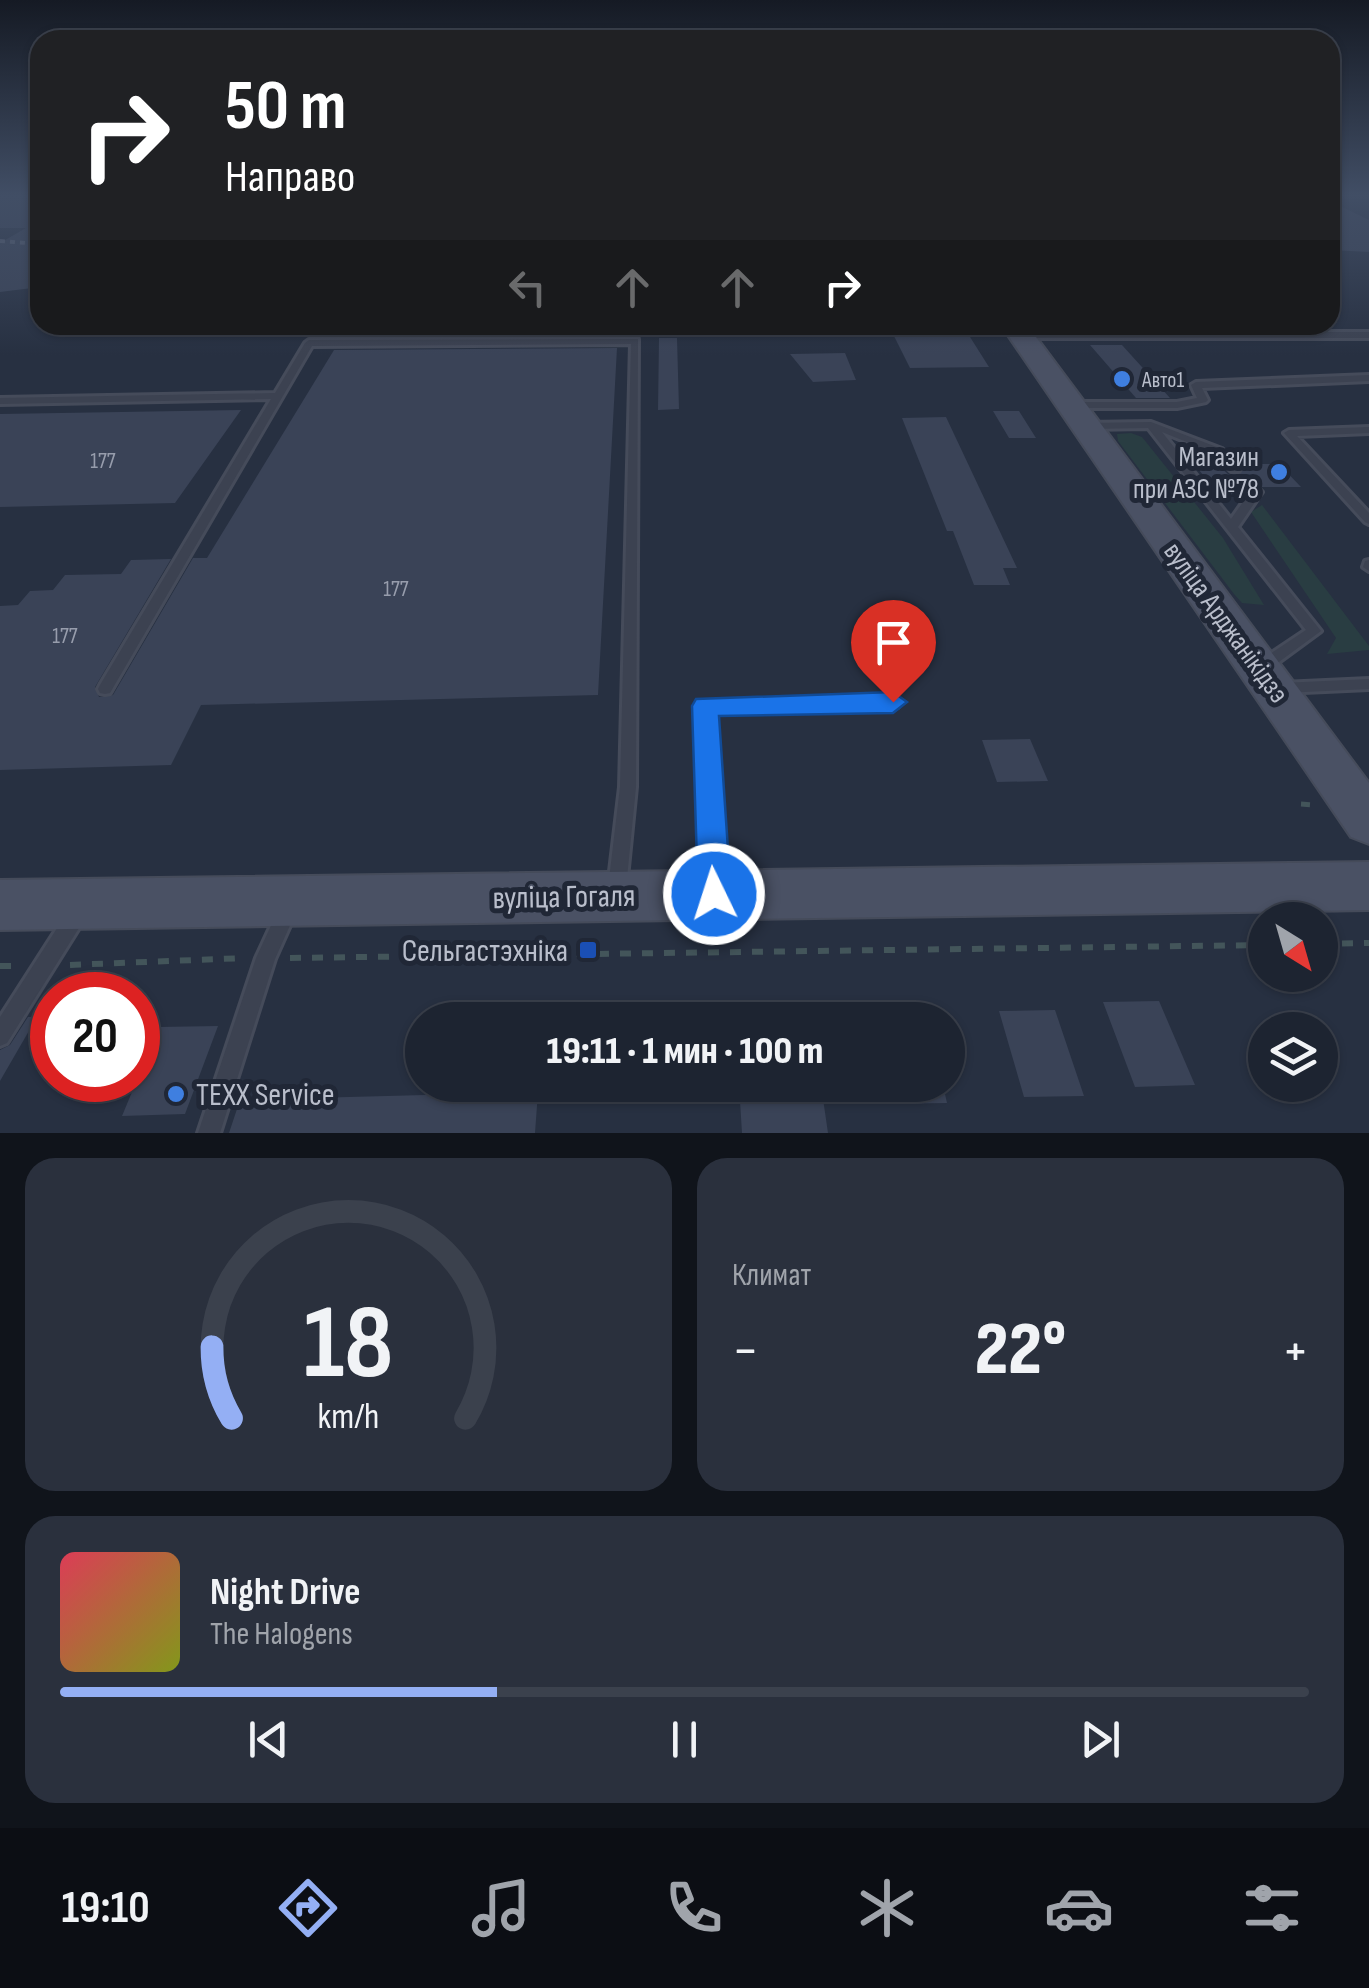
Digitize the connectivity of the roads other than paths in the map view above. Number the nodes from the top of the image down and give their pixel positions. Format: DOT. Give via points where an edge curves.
graph roads {
  1 [pos="1340,334"];
  2 [pos="1022,335"];
  3 [pos="1369,335"];
  4 [pos="1369,378"];
  5 [pos="278,396"];
  6 [pos="0,402"];
  7 [pos="1079,415"];
  8 [pos="1151,425"];
  9 [pos="1369,430"];
  10 [pos="1234,470"];
  11 [pos="1244,480"];
  12 [pos="1369,520"];
  13 [pos="1234,525"];
  14 [pos="1268,678"];
  15 [pos="1367,683"];
  16 [pos="105,689"];
  17 [pos="893,702"];
  18 [pos="1369,822"];
  19 [pos="1369,886"];
  20 [pos="714,894"];
  21 [pos="616,896"];
  22 [pos="293,901"];
  23 [pos="0,904"];
  24 [pos="83,904"];
  25 [pos="0,1036"];
  26 [pos="209,1133"];
  1 -- 3 [label="lane"];
  2 -- 7 [label="main road, вуліца Арджанікідзэ"];
  4 -- 7 [label="lane" via="1196,384 1203,400"];
  5 -- 6 [label="lane"];
  5 -- 16 [label="lane"];
  5 -- 21 [label="lane" via="309,343 636,341 628,787"];
  7 -- 8 [label="lane"];
  7 -- 14 [label="main road, вуліца Арджанікідзэ"];
  8 -- 10 [label="lane" via="1218,451"];
  8 -- 13 [label="lane"];
  9 -- 12 [label="lane" via="1289,433"];
  11 -- 13 [label="lane" via="1256,492"];
  13 -- 14 [label="lane" via="1314,632"];
  14 -- 15 [label="lane"];
  14 -- 18 [label="main road, вуліца Арджанікідзэ"];
  17 -- 20 [label="lane" via="705,706"];
  19 -- 20 [label="main road, вуліца Гогаля"];
  20 -- 21 [label="main road, вуліца Гогаля"];
  21 -- 22 [label="main road, вуліца Гогаля"];
  22 -- 24 [label="main road, вуліца Гогаля"];
  22 -- 26 [label="lane" via="266,958"];
  23 -- 24 [label="main road, вуліца Гогаля"];
  24 -- 25 [label="lane"];
}
